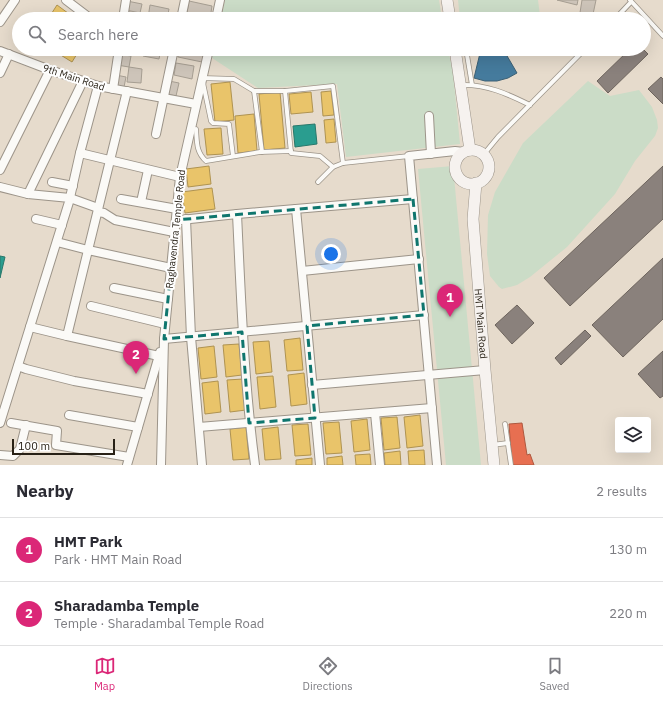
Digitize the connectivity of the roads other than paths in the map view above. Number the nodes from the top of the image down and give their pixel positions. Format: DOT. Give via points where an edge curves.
graph roads {
  1 [pos="16,0"];
  2 [pos="66,0"];
  3 [pos="126,0"];
  4 [pos="185,0"];
  5 [pos="220,0"];
  6 [pos="447,0"];
  7 [pos="631,1"];
  8 [pos="82,12"];
  9 [pos="124,12"];
  10 [pos="182,12"];
  11 [pos="217,12"];
  12 [pos="449,12"];
  13 [pos="621,12"];
  14 [pos="641,12"];
  15 [pos="0,22"];
  16 [pos="651,23"];
  17 [pos="663,36"];
  18 [pos="0,51"];
  19 [pos="8,54"];
  20 [pos="12,56"];
  21 [pos="13,56"];
  22 [pos="118,56"];
  23 [pos="172,56"];
  24 [pos="207,56"];
  25 [pos="456,56"];
  26 [pos="467,56"];
  27 [pos="578,56"];
  28 [pos="50,70"];
  29 [pos="0,73"];
  30 [pos="202,78"];
  31 [pos="84,81"];
  32 [pos="460,85"];
  33 [pos="472,85"];
  34 [pos="98,86"];
  35 [pos="113,89"];
  36 [pos="127,91"];
  37 [pos="254,91"];
  38 [pos="285,91"];
  39 [pos="163,98"];
  40 [pos="196,104"];
  41 [pos="530,105"];
  42 [pos="429,116"];
  43 [pos="196,130"];
  44 [pos="156,134"];
  45 [pos="291,151"];
  46 [pos="467,151"];
  47 [pos="262,152"];
  48 [pos="80,153"];
  49 [pos="431,154"];
  50 [pos="484,154"];
  51 [pos="233,156"];
  52 [pos="409,156"];
  53 [pos="110,160"];
  54 [pos="343,163"];
  55 [pos="333,167"];
  56 [pos="0,170"];
  57 [pos="148,170"];
  58 [pos="180,178"];
  59 [pos="52,182"];
  60 [pos="318,182"];
  61 [pos="476,183"];
  62 [pos="73,186"];
  63 [pos="0,187"];
  64 [pos="28,194"];
  65 [pos="70,198"];
  66 [pos="121,199"];
  67 [pos="413,199"];
  68 [pos="141,202"];
  69 [pos="177,209"];
  70 [pos="296,209"];
  71 [pos="98,210"];
  72 [pos="237,214"];
  73 [pos="36,219"];
  74 [pos="186,219"];
  75 [pos="176,220"];
  76 [pos="62,224"];
  77 [pos="174,232"];
  78 [pos="56,242"];
  79 [pos="88,250"];
  80 [pos="419,259"];
  81 [pos="171,268"];
  82 [pos="302,271"];
  83 [pos="114,288"];
  84 [pos="168,299"];
  85 [pos="91,306"];
  86 [pos="424,315"];
  87 [pos="165,324"];
  88 [pos="30,326"];
  89 [pos="307,326"];
  90 [pos="242,332"];
  91 [pos="67,336"];
  92 [pos="192,337"];
  93 [pos="164,339"];
  94 [pos="159,356"];
  95 [pos="18,366"];
  96 [pos="485,370"];
  97 [pos="429,374"];
  98 [pos="312,384"];
  99 [pos="148,394"];
  100 [pos="432,408"];
  101 [pos="375,413"];
  102 [pos="69,415"];
  103 [pos="315,418"];
  104 [pos="0,423"];
  105 [pos="11,423"];
  106 [pos="249,423"];
  107 [pos="505,424"];
  108 [pos="26,425"];
  109 [pos="138,427"];
  110 [pos="199,427"];
  111 [pos="492,444"];
  112 [pos="508,444"];
  113 [pos="0,455"];
  114 [pos="128,461"];
  115 [pos="161,465"];
  116 [pos="202,465"];
  117 [pos="255,465"];
  118 [pos="320,465"];
  119 [pos="380,465"];
  120 [pos="437,465"];
  121 [pos="494,465"];
  122 [pos="511,465"];
  1 -- 15 [label="street"];
  2 -- 8 [label="street"];
  3 -- 9 [label="street"];
  4 -- 10 [label="street"];
  5 -- 11 [label="street"];
  6 -- 12 [label="street"];
  7 -- 13 [label="lane"];
  7 -- 14 [label="lane"];
  16 -- 17 [label="lane"];
  18 -- 19 [label="street, 9th Main Road"];
  19 -- 20 [label="street, 9th Main Road"];
  19 -- 29 [label="street"];
  21 -- 28 [label="street, 9th Main Road"];
  22 -- 35 [label="street"];
  23 -- 39 [label="street"];
  24 -- 30 [label="street, Raghavendra Temple Road"];
  25 -- 32 [label="street"];
  26 -- 33 [label="lane"];
  27 -- 41 [label="lane"];
  28 -- 31 [label="street, 9th Main Road"];
  28 -- 56 [label="street"];
  30 -- 37 [label="lane" via="234,79"];
  30 -- 40 [label="street, Raghavendra Temple Road"];
  30 -- 51 [label="lane" via="210,121 213,124 229,124"];
  31 -- 34 [label="street, 9th Main Road"];
  31 -- 64 [label="street"];
  32 -- 33 [label="lane"];
  32 -- 46 [label="street"];
  33 -- 41 [label="lane" via="505,93"];
  34 -- 35 [label="street, 9th Main Road"];
  34 -- 48 [label="street"];
  35 -- 36 [label="street, 9th Main Road"];
  36 -- 39 [label="street, 9th Main Road"];
  36 -- 53 [label="street"];
  37 -- 38 [label="lane"];
  37 -- 47 [label="lane"];
  38 -- 45 [label="lane"];
  38 -- 54 [label="lane" via="333,86"];
  39 -- 40 [label="street, 9th Main Road"];
  39 -- 44 [label="street"];
  40 -- 58 [label="street, Raghavendra Temple Road"];
  41 -- 50 [label="lane"];
  42 -- 49 [label="street"];
  43 -- 51 [label="lane" via="198,152 206,161"];
  45 -- 47 [label="lane"];
  45 -- 55 [label="lane" via="320,156"];
  46 -- 49 [label="street"];
  46 -- 50 [label="street" via="479,151"];
  46 -- 61 [label="street" via="456,161 456,173 464,182"];
  47 -- 51 [label="lane"];
  48 -- 53 [label="street"];
  48 -- 62 [label="street"];
  49 -- 52 [label="street"];
  50 -- 61 [label="street" via="489,162 488,174 485,179"];
  52 -- 54 [label="lane"];
  52 -- 67 [label="street"];
  53 -- 57 [label="street"];
  53 -- 71 [label="street"];
  54 -- 55 [label="lane"];
  55 -- 60 [label="lane"];
  57 -- 58 [label="street"];
  57 -- 68 [label="street"];
  58 -- 69 [label="street, Raghavendra Temple Road"];
  59 -- 62 [label="street"];
  61 -- 96 [label="street, HMT Main Road" via="473,219"];
  62 -- 65 [label="street"];
  63 -- 64 [label="street"];
  64 -- 65 [label="street"];
  65 -- 71 [label="street"];
  65 -- 76 [label="street"];
  66 -- 68 [label="street"];
  67 -- 70 [label="street"];
  67 -- 80 [label="street"];
  68 -- 69 [label="street"];
  69 -- 75 [label="street, Raghavendra Temple Road"];
  70 -- 72 [label="street"];
  70 -- 82 [label="street"];
  71 -- 77 [label="street" via="115,220"];
  71 -- 79 [label="street"];
  72 -- 74 [label="street"];
  72 -- 90 [label="street"];
  73 -- 76 [label="street"];
  74 -- 75 [label="street"];
  74 -- 92 [label="street"];
  75 -- 77 [label="street, Raghavendra Temple Road"];
  76 -- 78 [label="street"];
  77 -- 81 [label="street, Raghavendra Temple Road"];
  78 -- 79 [label="street"];
  78 -- 88 [label="street"];
  79 -- 81 [label="street"];
  79 -- 91 [label="street"];
  80 -- 82 [label="street"];
  80 -- 86 [label="street"];
  81 -- 84 [label="street, Raghavendra Temple Road"];
  82 -- 89 [label="street"];
  83 -- 84 [label="street"];
  84 -- 87 [label="street, Raghavendra Temple Road"];
  85 -- 87 [label="street"];
  86 -- 89 [label="street"];
  86 -- 97 [label="street"];
  87 -- 93 [label="street, Raghavendra Temple Road"];
  88 -- 91 [label="street"];
  88 -- 95 [label="street"];
  89 -- 90 [label="street"];
  89 -- 98 [label="street"];
  90 -- 92 [label="street"];
  90 -- 106 [label="street"];
  91 -- 94 [label="street"];
  92 -- 93 [label="street"];
  92 -- 110 [label="street"];
  93 -- 94 [label="street"];
  93 -- 115 [label="street"];
  94 -- 99 [label="street"];
  95 -- 99 [label="street" via="74,381"];
  95 -- 104 [label="street"];
  96 -- 97 [label="street"];
  96 -- 111 [label="street, HMT Main Road"];
  97 -- 98 [label="street"];
  97 -- 100 [label="street"];
  98 -- 103 [label="street"];
  99 -- 109 [label="street"];
  100 -- 101 [label="street"];
  100 -- 120 [label="street"];
  101 -- 103 [label="street"];
  101 -- 119 [label="street"];
  102 -- 109 [label="street"];
  103 -- 106 [label="street"];
  103 -- 118 [label="street"];
  105 -- 108 [label="street"];
  106 -- 110 [label="street"];
  106 -- 117 [label="street"];
  107 -- 112 [label="lane"];
  108 -- 113 [label="street" via="20,449 12,456"];
  108 -- 114 [label="street" via="57,431 56,445"];
  109 -- 114 [label="street"];
  110 -- 116 [label="street"];
  111 -- 112 [label="lane"];
  111 -- 121 [label="street, HMT Main Road"];
  112 -- 122 [label="lane"];
}
